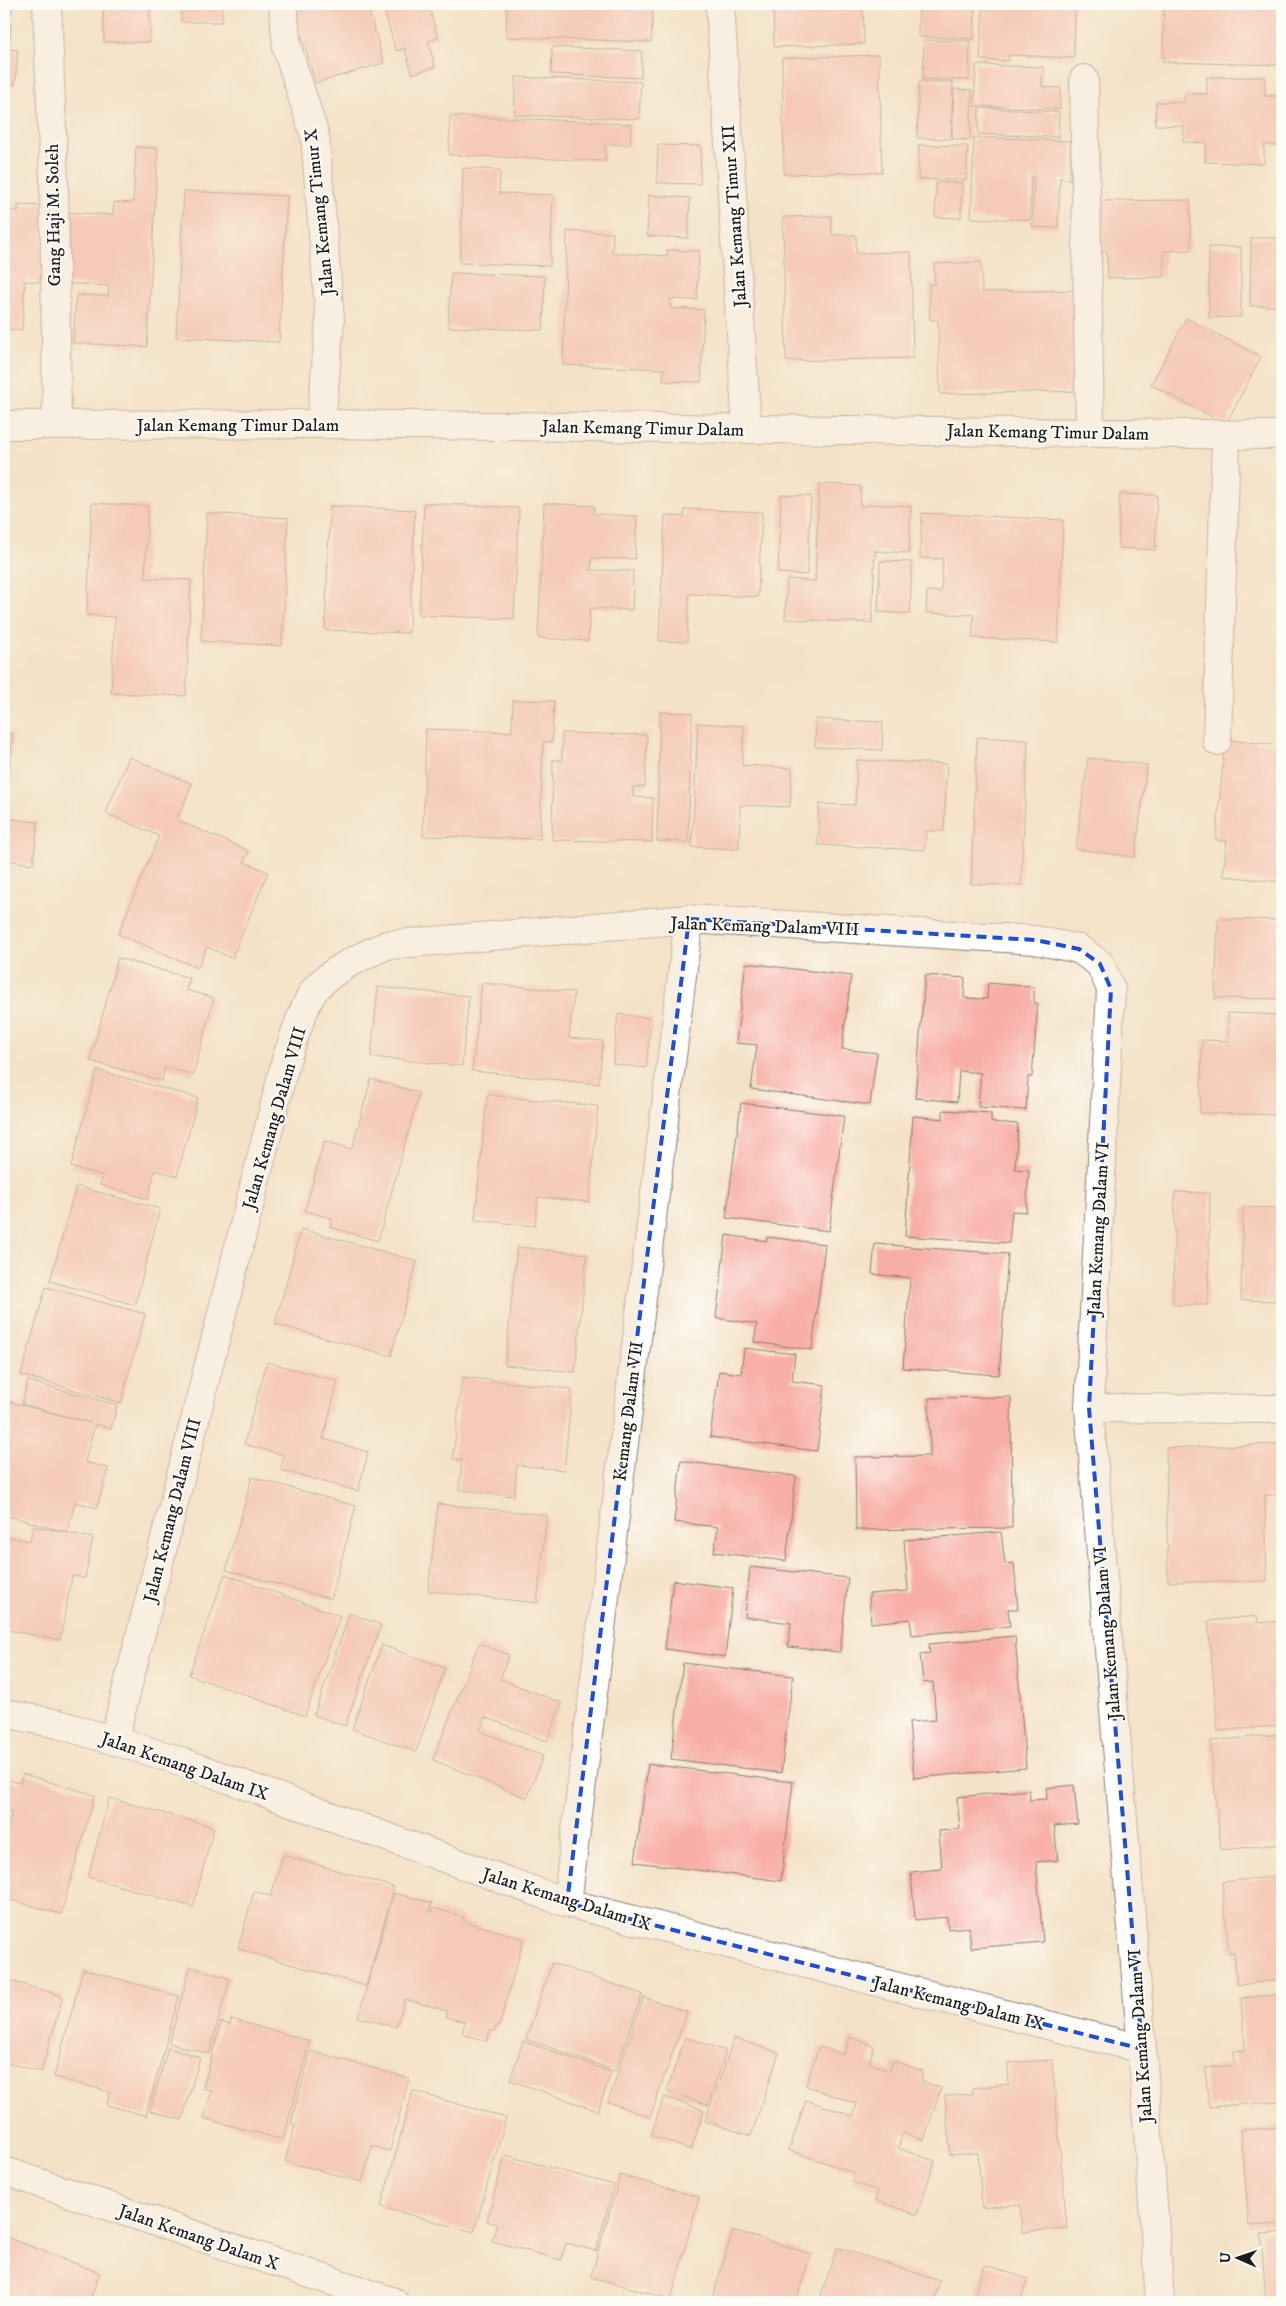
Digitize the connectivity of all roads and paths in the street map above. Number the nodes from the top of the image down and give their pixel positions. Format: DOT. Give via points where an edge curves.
graph roads {
  1 [pos="47,4"];
  2 [pos="283,4"];
  3 [pos="720,4"];
  4 [pos="1084,79"];
  5 [pos="321,424"];
  6 [pos="4,425"];
  7 [pos="57,426"];
  8 [pos="747,429"];
  9 [pos="1090,432"];
  10 [pos="1226,435"];
  11 [pos="1282,435"];
  12 [pos="1217,741"];
  13 [pos="689,919"];
  14 [pos="1100,964"];
  15 [pos="1089,1408"];
  16 [pos="1282,1409"];
  17 [pos="4,1713"];
  18 [pos="114,1740"];
  19 [pos="567,1903"];
  20 [pos="1142,2049"];
  21 [pos="4,2171"];
  22 [pos="394,2302"];
  23 [pos="1160,2302"];
  1 -- 7 [label="street, Gang Haji M. Soleh" via="54,180"];
  2 -- 5 [label="street, Jalan Kemang Timur X" via="288,48 314,136 330,320"];
  3 -- 8 [label="street, Jalan Kemang Timur XII"];
  4 -- 9 [label="street"];
  5 -- 7 [label="street, Jalan Kemang Timur Dalam"];
  5 -- 8 [label="street, Jalan Kemang Timur Dalam"];
  6 -- 7 [label="street, Jalan Kemang Timur Dalam"];
  8 -- 9 [label="street, Jalan Kemang Timur Dalam"];
  9 -- 10 [label="street, Jalan Kemang Timur Dalam"];
  10 -- 11 [label="street, Jalan Kemang Timur Dalam"];
  10 -- 12 [label="street"];
  13 -- 14 [label="street, Jalan Kemang Dalam VIII" via="1035,940 1079,949"];
  13 -- 18 [label="street, Jalan Kemang Dalam VIII" via="388,945 358,958 314,992 286,1060"];
  13 -- 19 [label="street, Kemang Dalam VII"];
  14 -- 15 [label="street, Jalan Kemang Dalam VI" via="1110,989"];
  15 -- 16 [label="street"];
  15 -- 20 [label="street, Jalan Kemang Dalam VI"];
  17 -- 18 [label="street, Jalan Kemang Dalam IX"];
  18 -- 19 [label="street, Jalan Kemang Dalam IX"];
  19 -- 20 [label="street, Jalan Kemang Dalam IX"];
  20 -- 23 [label="street, Jalan Kemang Dalam VI"];
  21 -- 22 [label="street, Jalan Kemang Dalam X"];
}
